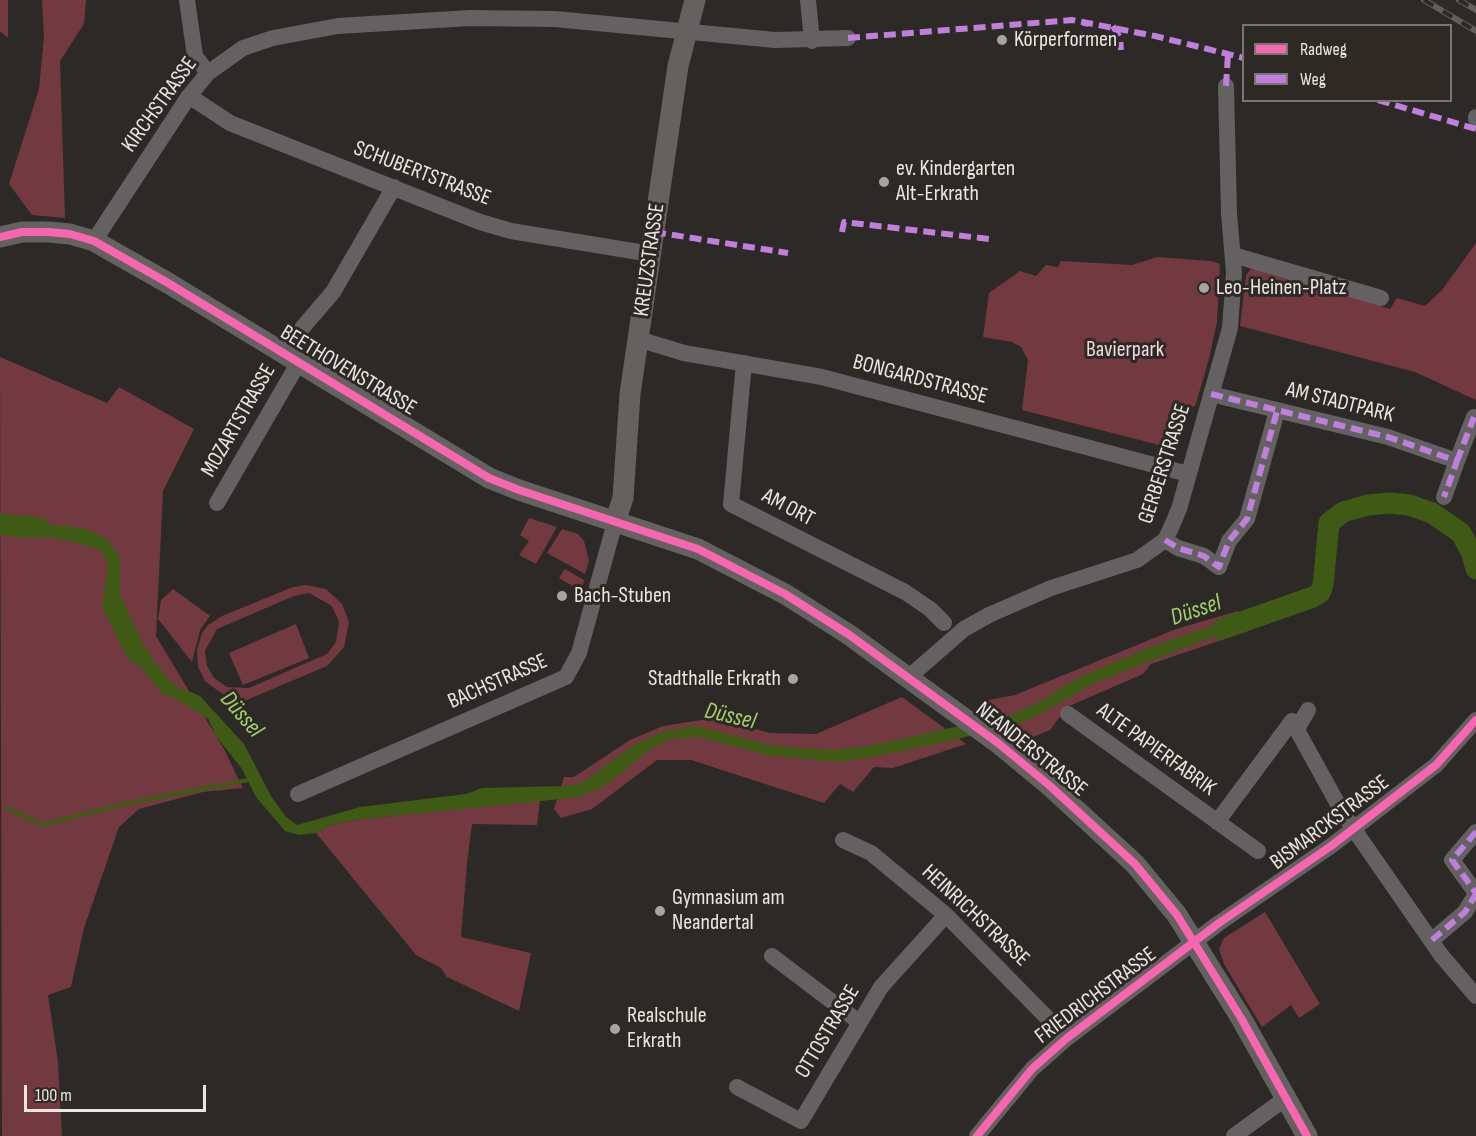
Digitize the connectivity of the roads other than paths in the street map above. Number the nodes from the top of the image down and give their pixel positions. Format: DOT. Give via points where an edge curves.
graph roads {
  1 [pos="187,0"];
  2 [pos="695,0"];
  3 [pos="808,0"];
  4 [pos="686,32"];
  5 [pos="848,38"];
  6 [pos="812,40"];
  7 [pos="208,73"];
  8 [pos="1226,86"];
  9 [pos="189,96"];
  10 [pos="394,187"];
  11 [pos="0,237"];
  12 [pos="94,241"];
  13 [pos="651,254"];
  14 [pos="1233,255"];
  15 [pos="1381,298"];
  16 [pos="637,344"];
  17 [pos="293,359"];
  18 [pos="744,363"];
  19 [pos="1211,394"];
  20 [pos="1277,411"];
  21 [pos="1474,417"];
  22 [pos="1457,461"];
  23 [pos="1188,474"];
  24 [pos="1444,496"];
  25 [pos="218,503"];
  26 [pos="615,522"];
  27 [pos="1165,540"];
  28 [pos="944,623"];
  29 [pos="909,677"];
  30 [pos="1308,710"];
  31 [pos="1068,714"];
  32 [pos="1476,720"];
  33 [pos="1294,725"];
  34 [pos="298,794"];
  35 [pos="1217,822"];
  36 [pos="1355,828"];
  37 [pos="1476,832"];
  38 [pos="843,840"];
  39 [pos="1258,851"];
  40 [pos="1476,893"];
  41 [pos="946,915"];
  42 [pos="1432,940"];
  43 [pos="1195,943"];
  44 [pos="772,956"];
  45 [pos="1476,996"];
  46 [pos="859,1022"];
  47 [pos="1067,1038"];
  48 [pos="737,1087"];
  49 [pos="1286,1098"];
  50 [pos="977,1136"];
  51 [pos="1234,1136"];
  52 [pos="1307,1136"];
  1 -- 7 [label="street" via="195,56"];
  2 -- 4 [label="main road, KREUZSTRASSE"];
  3 -- 6 [label="street"];
  4 -- 6 [label="street, KIRCHSTRASSE"];
  4 -- 7 [label="street, KIRCHSTRASSE" via="555,19 470,18 338,26 246,47"];
  4 -- 13 [label="main road, KREUZSTRASSE"];
  5 -- 6 [label="street, KIRCHSTRASSE"];
  7 -- 9 [label="street, KIRCHSTRASSE"];
  8 -- 14 [label="street, GERBERSTRASSE"];
  9 -- 10 [label="street, SCHUBERTSTRASSE" via="230,123"];
  9 -- 12 [label="street, KIRCHSTRASSE"];
  10 -- 13 [label="street, SCHUBERTSTRASSE" via="512,231"];
  10 -- 17 [label="street, MOZARTSTRASSE" via="333,292 303,327"];
  11 -- 12 [label="main road, BEETHOVENSTRASSE" via="22,232 70,234"];
  12 -- 17 [label="main road, BEETHOVENSTRASSE"];
  13 -- 16 [label="main road, KREUZSTRASSE"];
  14 -- 15 [label="street"];
  14 -- 19 [label="street, GERBERSTRASSE" via="1230,328"];
  16 -- 18 [label="street, BONGARDSTRASSE"];
  16 -- 26 [label="main road, KREUZSTRASSE" via="623,498"];
  17 -- 25 [label="street, MOZARTSTRASSE"];
  17 -- 26 [label="main road, BEETHOVENSTRASSE" via="489,477"];
  18 -- 23 [label="street, BONGARDSTRASSE" via="857,386"];
  18 -- 28 [label="street, AM ORT" via="731,504 904,592"];
  19 -- 20 [label="street, AM STADTPARK"];
  19 -- 23 [label="street, GERBERSTRASSE"];
  20 -- 22 [label="street, AM STADTPARK" via="1388,437"];
  20 -- 27 [label="street" via="1247,519 1228,541 1219,567 1204,556"];
  21 -- 22 [label="street"];
  22 -- 24 [label="street"];
  23 -- 27 [label="street, GERBERSTRASSE" via="1179,509"];
  26 -- 29 [label="main road, NEANDERSTRASSE" via="698,549 730,564 815,611"];
  26 -- 34 [label="street, BACHSTRASSE" via="579,653 566,677"];
  27 -- 29 [label="street, GERBERSTRASSE" via="1137,561 1051,588 989,615 964,629"];
  29 -- 43 [label="main road, NEANDERSTRASSE" via="1050,786 1135,864"];
  30 -- 33 [label="street, ALTE PAPIERFABRIK"];
  31 -- 35 [label="street, ALTE PAPIERFABRIK"];
  32 -- 36 [label="street, BISMARCKSTRASSE" via="1436,765"];
  33 -- 35 [label="street, ALTE PAPIERFABRIK"];
  33 -- 36 [label="street"];
  35 -- 39 [label="street, ALTE PAPIERFABRIK"];
  36 -- 42 [label="street"];
  36 -- 43 [label="street, BISMARCKSTRASSE"];
  37 -- 40 [label="street" via="1452,860"];
  38 -- 41 [label="street, HEINRICHSTRASSE" via="871,854"];
  40 -- 42 [label="street" via="1465,912"];
  41 -- 46 [label="street, OTTOSTRASSE" via="881,987"];
  41 -- 47 [label="street, HEINRICHSTRASSE"];
  42 -- 45 [label="street"];
  43 -- 47 [label="street, FRIEDRICHSTRASSE"];
  43 -- 49 [label="main road, NEANDERSTRASSE"];
  44 -- 46 [label="street"];
  46 -- 48 [label="street, OTTOSTRASSE" via="801,1121"];
  47 -- 50 [label="street, FRIEDRICHSTRASSE" via="1032,1069"];
  49 -- 51 [label="street"];
  49 -- 52 [label="main road, NEANDERSTRASSE"];
}
